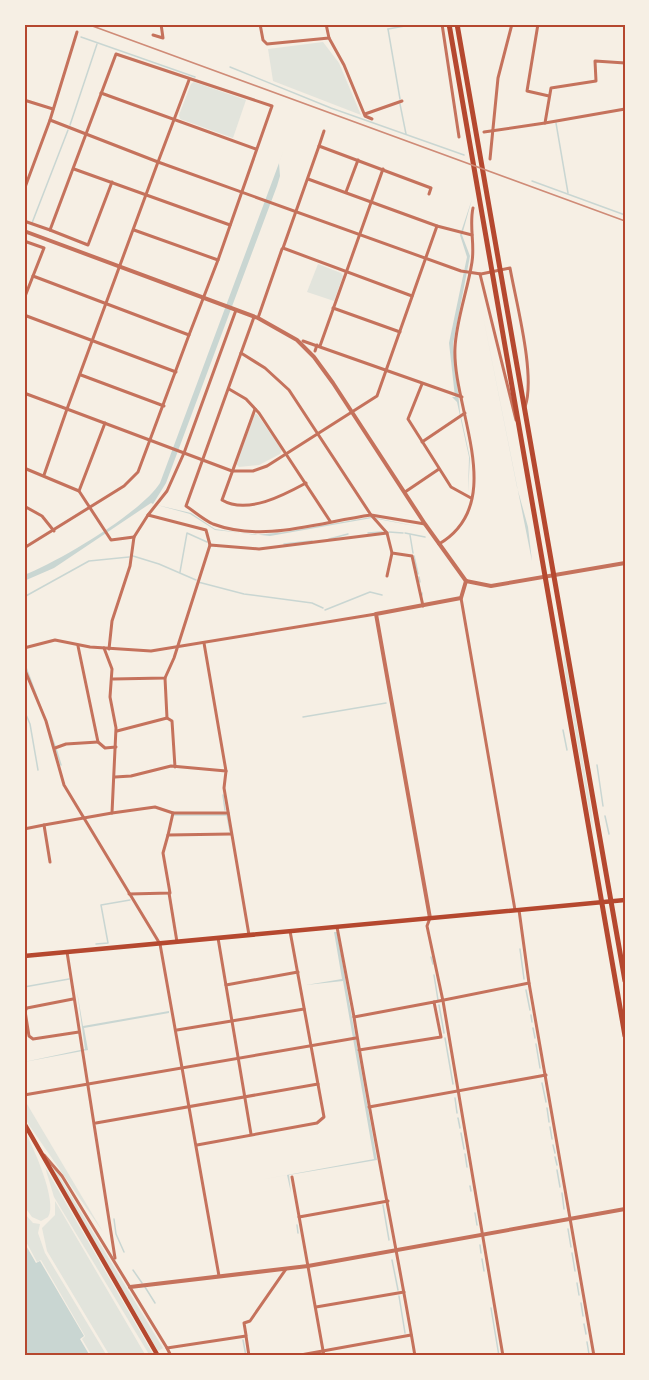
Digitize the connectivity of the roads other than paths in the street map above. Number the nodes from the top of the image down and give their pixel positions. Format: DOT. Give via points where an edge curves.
graph roads {
  1 [pos="160,24"];
  2 [pos="260,24"];
  3 [pos="326,24"];
  4 [pos="442,24"];
  5 [pos="449,24"];
  6 [pos="457,24"];
  7 [pos="512,24"];
  8 [pos="538,24"];
  9 [pos="77,32"];
  10 [pos="153,35"];
  11 [pos="329,38"];
  12 [pos="625,63"];
  13 [pos="189,80"];
  14 [pos="101,93"];
  15 [pos="549,96"];
  16 [pos="24,100"];
  17 [pos="402,101"];
  18 [pos="53,109"];
  19 [pos="625,109"];
  20 [pos="364,114"];
  21 [pos="372,119"];
  22 [pos="50,120"];
  23 [pos="174,120"];
  24 [pos="545,123"];
  25 [pos="324,131"];
  26 [pos="494,131"];
  27 [pos="484,132"];
  28 [pos="86,134"];
  29 [pos="459,137"];
  30 [pos="319,146"];
  31 [pos="256,149"];
  32 [pos="490,159"];
  33 [pos="358,160"];
  34 [pos="158,162"];
  35 [pos="74,169"];
  36 [pos="383,169"];
  37 [pos="308,179"];
  38 [pos="112,182"];
  39 [pos="24,190"];
  40 [pos="241,191"];
  41 [pos="346,192"];
  42 [pos="429,194"];
  43 [pos="146,195"];
  44 [pos="371,202"];
  45 [pos="473,208"];
  46 [pos="297,212"];
  47 [pos="24,221"];
  48 [pos="230,225"];
  49 [pos="436,226"];
  50 [pos="50,230"];
  51 [pos="134,230"];
  52 [pos="24,231"];
  53 [pos="360,234"];
  54 [pos="472,235"];
  55 [pos="26,241"];
  56 [pos="88,245"];
  57 [pos="283,248"];
  58 [pos="84,253"];
  59 [pos="426,259"];
  60 [pos="218,260"];
  61 [pos="121,267"];
  62 [pos="346,272"];
  63 [pos="468,273"];
  64 [pos="480,274"];
  65 [pos="33,276"];
  66 [pos="412,296"];
  67 [pos="205,297"];
  68 [pos="24,299"];
  69 [pos="107,304"];
  70 [pos="333,308"];
  71 [pos="235,309"];
  72 [pos="24,315"];
  73 [pos="256,317"];
  74 [pos="400,332"];
  75 [pos="189,335"];
  76 [pos="93,340"];
  77 [pos="303,341"];
  78 [pos="319,345"];
  79 [pos="315,351"];
  80 [pos="241,353"];
  81 [pos="387,369"];
  82 [pos="176,372"];
  83 [pos="80,374"];
  84 [pos="422,384"];
  85 [pos="229,389"];
  86 [pos="24,393"];
  87 [pos="462,397"];
  88 [pos="164,406"];
  89 [pos="525,408"];
  90 [pos="67,409"];
  91 [pos="255,409"];
  92 [pos="465,412"];
  93 [pos="351,413"];
  94 [pos="105,423"];
  95 [pos="520,430"];
  96 [pos="318,434"];
  97 [pos="151,441"];
  98 [pos="422,442"];
  99 [pos="184,453"];
  100 [pos="287,453"];
  101 [pos="202,460"];
  102 [pos="24,468"];
  103 [pos="439,469"];
  104 [pos="232,471"];
  105 [pos="44,475"];
  106 [pos="306,483"];
  107 [pos="79,491"];
  108 [pos="405,492"];
  109 [pos="471,498"];
  110 [pos="24,506"];
  111 [pos="90,508"];
  112 [pos="371,514"];
  113 [pos="148,515"];
  114 [pos="330,521"];
  115 [pos="210,523"];
  116 [pos="425,524"];
  117 [pos="206,530"];
  118 [pos="54,531"];
  119 [pos="387,533"];
  120 [pos="134,537"];
  121 [pos="439,544"];
  122 [pos="210,545"];
  123 [pos="24,548"];
  124 [pos="392,553"];
  125 [pos="625,563"];
  126 [pos="554,575"];
  127 [pos="387,576"];
  128 [pos="545,577"];
  129 [pos="466,581"];
  130 [pos="461,598"];
  131 [pos="423,606"];
  132 [pos="376,614"];
  133 [pos="204,642"];
  134 [pos="78,645"];
  135 [pos="24,647"];
  136 [pos="178,647"];
  137 [pos="104,648"];
  138 [pos="109,649"];
  139 [pos="24,668"];
  140 [pos="165,678"];
  141 [pos="113,679"];
  142 [pos="167,718"];
  143 [pos="116,731"];
  144 [pos="98,742"];
  145 [pos="116,747"];
  146 [pos="55,748"];
  147 [pos="175,767"];
  148 [pos="226,771"];
  149 [pos="115,777"];
  150 [pos="112,813"];
  151 [pos="173,813"];
  152 [pos="228,813"];
  153 [pos="85,819"];
  154 [pos="44,825"];
  155 [pos="24,829"];
  156 [pos="231,834"];
  157 [pos="168,835"];
  158 [pos="50,862"];
  159 [pos="169,893"];
  160 [pos="129,894"];
  161 [pos="625,900"];
  162 [pos="602,902"];
  163 [pos="611,902"];
  164 [pos="517,910"];
  165 [pos="430,918"];
  166 [pos="337,927"];
  167 [pos="290,931"];
  168 [pos="249,935"];
  169 [pos="218,938"];
  170 [pos="177,942"];
  171 [pos="160,944"];
  172 [pos="67,952"];
  173 [pos="24,956"];
  174 [pos="298,972"];
  175 [pos="625,981"];
  176 [pos="529,983"];
  177 [pos="225,985"];
  178 [pos="74,999"];
  179 [pos="443,1001"];
  180 [pos="434,1002"];
  181 [pos="304,1009"];
  182 [pos="354,1017"];
  183 [pos="231,1022"];
  184 [pos="177,1030"];
  185 [pos="79,1032"];
  186 [pos="449,1035"];
  187 [pos="625,1036"];
  188 [pos="441,1037"];
  189 [pos="357,1038"];
  190 [pos="310,1045"];
  191 [pos="359,1050"];
  192 [pos="237,1058"];
  193 [pos="184,1068"];
  194 [pos="546,1075"];
  195 [pos="89,1083"];
  196 [pos="318,1084"];
  197 [pos="458,1091"];
  198 [pos="24,1095"];
  199 [pos="244,1097"];
  200 [pos="190,1107"];
  201 [pos="369,1107"];
  202 [pos="96,1123"];
  203 [pos="24,1124"];
  204 [pos="251,1135"];
  205 [pos="197,1145"];
  206 [pos="40,1152"];
  207 [pos="292,1177"];
  208 [pos="388,1201"];
  209 [pos="625,1209"];
  210 [pos="299,1217"];
  211 [pos="572,1218"];
  212 [pos="482,1234"];
  213 [pos="397,1251"];
  214 [pos="115,1259"];
  215 [pos="308,1266"];
  216 [pos="286,1269"];
  217 [pos="219,1278"];
  218 [pos="130,1287"];
  219 [pos="404,1292"];
  220 [pos="316,1307"];
  221 [pos="412,1335"];
  222 [pos="246,1336"];
  223 [pos="167,1348"];
  224 [pos="323,1351"];
  225 [pos="158,1356"];
  226 [pos="171,1356"];
  227 [pos="249,1356"];
  228 [pos="295,1356"];
  229 [pos="324,1356"];
  230 [pos="415,1356"];
  231 [pos="503,1356"];
  232 [pos="594,1356"];
  1 -- 10 [label="street" via="164,38"];
  2 -- 11 [label="street" via="267,44"];
  3 -- 11 [label="street"];
  4 -- 29 [label="street"];
  5 -- 95 [label="highway"];
  6 -- 89 [label="highway"];
  7 -- 26 [label="street" via="498,78"];
  8 -- 15 [label="street" via="527,91"];
  9 -- 18 [label="street"];
  11 -- 20 [label="street"];
  12 -- 15 [label="street" via="595,61 596,81 553,88"];
  13 -- 14 [label="street" via="116,54"];
  13 -- 23 [label="street"];
  13 -- 31 [label="street" via="200,79 272,106"];
  14 -- 23 [label="street"];
  14 -- 28 [label="street"];
  15 -- 24 [label="street"];
  16 -- 18 [label="street"];
  17 -- 20 [label="street"];
  18 -- 22 [label="street"];
  19 -- 24 [label="street"];
  20 -- 21 [label="street"];
  22 -- 28 [label="street"];
  22 -- 39 [label="street"];
  23 -- 31 [label="street"];
  23 -- 34 [label="street"];
  24 -- 26 [label="street"];
  25 -- 30 [label="street"];
  26 -- 27 [label="street"];
  26 -- 32 [label="street"];
  28 -- 34 [label="street"];
  28 -- 35 [label="street"];
  30 -- 33 [label="street"];
  30 -- 37 [label="street"];
  31 -- 40 [label="street"];
  33 -- 36 [label="street"];
  33 -- 41 [label="street"];
  34 -- 40 [label="street"];
  34 -- 43 [label="street"];
  35 -- 38 [label="street"];
  35 -- 50 [label="street"];
  36 -- 42 [label="street" via="431,188"];
  36 -- 44 [label="street"];
  37 -- 41 [label="street"];
  37 -- 46 [label="street"];
  38 -- 43 [label="street"];
  38 -- 56 [label="street"];
  40 -- 46 [label="street"];
  40 -- 48 [label="street"];
  41 -- 44 [label="street"];
  43 -- 48 [label="street"];
  43 -- 51 [label="street"];
  44 -- 49 [label="street"];
  44 -- 53 [label="street"];
  45 -- 54 [label="street"];
  46 -- 53 [label="street"];
  46 -- 57 [label="street"];
  47 -- 50 [label="street"];
  48 -- 60 [label="street"];
  49 -- 54 [label="street"];
  49 -- 59 [label="street"];
  50 -- 56 [label="street"];
  51 -- 60 [label="street"];
  51 -- 61 [label="street"];
  52 -- 58 [label="street"];
  53 -- 59 [label="street"];
  53 -- 62 [label="street"];
  54 -- 63 [label="street"];
  55 -- 65 [label="street" via="44,248"];
  56 -- 58 [label="street"];
  57 -- 62 [label="street"];
  57 -- 73 [label="street"];
  58 -- 61 [label="street"];
  59 -- 63 [label="street"];
  59 -- 66 [label="street"];
  60 -- 67 [label="street"];
  61 -- 67 [label="street"];
  61 -- 69 [label="street"];
  62 -- 66 [label="street"];
  62 -- 70 [label="street"];
  63 -- 64 [label="street"];
  63 -- 87 [label="street" via="455,348"];
  64 -- 89 [label="street" via="510,268 525,359"];
  64 -- 95 [label="street" via="508,396"];
  65 -- 68 [label="street"];
  65 -- 69 [label="street"];
  66 -- 74 [label="street"];
  67 -- 71 [label="street"];
  67 -- 75 [label="street"];
  69 -- 75 [label="street"];
  69 -- 76 [label="street"];
  70 -- 74 [label="street"];
  70 -- 78 [label="street"];
  71 -- 73 [label="street"];
  71 -- 99 [label="street"];
  72 -- 76 [label="street"];
  73 -- 80 [label="street"];
  73 -- 93 [label="street" via="297,340 314,357"];
  74 -- 81 [label="street"];
  75 -- 82 [label="street"];
  76 -- 82 [label="street"];
  76 -- 83 [label="street"];
  77 -- 78 [label="street"];
  78 -- 79 [label="street"];
  78 -- 81 [label="street"];
  80 -- 85 [label="street"];
  80 -- 96 [label="street" via="283,383"];
  81 -- 84 [label="street"];
  81 -- 93 [label="street" via="377,396"];
  82 -- 88 [label="street"];
  83 -- 88 [label="street"];
  83 -- 90 [label="street"];
  84 -- 87 [label="street"];
  84 -- 98 [label="street" via="408,419"];
  85 -- 91 [label="street"];
  85 -- 101 [label="street"];
  86 -- 90 [label="street"];
  87 -- 92 [label="street"];
  88 -- 97 [label="street"];
  89 -- 126 [label="highway"];
  90 -- 94 [label="street"];
  90 -- 105 [label="street"];
  91 -- 100 [label="street"];
  91 -- 104 [label="street"];
  92 -- 98 [label="street"];
  92 -- 109 [label="street" via="475,463"];
  93 -- 96 [label="street"];
  93 -- 108 [label="street"];
  94 -- 97 [label="street"];
  94 -- 107 [label="street"];
  95 -- 128 [label="highway"];
  96 -- 100 [label="street"];
  96 -- 112 [label="street"];
  97 -- 99 [label="street"];
  97 -- 111 [label="street" via="138,472"];
  98 -- 103 [label="street"];
  99 -- 101 [label="street"];
  99 -- 113 [label="street" via="167,491"];
  100 -- 104 [label="street" via="261,469"];
  100 -- 106 [label="street"];
  101 -- 104 [label="street"];
  101 -- 115 [label="street" via="186,506"];
  102 -- 105 [label="street"];
  103 -- 108 [label="street"];
  103 -- 109 [label="street" via="451,487"];
  104 -- 106 [label="street" via="222,500 228,504 270,500"];
  105 -- 107 [label="street"];
  106 -- 114 [label="street"];
  107 -- 111 [label="street"];
  108 -- 116 [label="street"];
  109 -- 121 [label="street" via="459,529"];
  110 -- 118 [label="street" via="42,516"];
  111 -- 118 [label="street"];
  111 -- 120 [label="street" via="111,540"];
  112 -- 114 [label="street"];
  112 -- 116 [label="street"];
  112 -- 119 [label="street"];
  113 -- 117 [label="street"];
  113 -- 120 [label="street"];
  114 -- 115 [label="street" via="261,532"];
  115 -- 117 [label="street"];
  116 -- 121 [label="street"];
  117 -- 122 [label="street"];
  118 -- 123 [label="street"];
  119 -- 122 [label="street" via="260,549"];
  119 -- 124 [label="street"];
  120 -- 138 [label="street" via="130,566 112,621"];
  121 -- 129 [label="street"];
  122 -- 136 [label="street"];
  124 -- 127 [label="street"];
  124 -- 131 [label="street" via="412,556"];
  125 -- 126 [label="street"];
  126 -- 128 [label="street"];
  126 -- 163 [label="highway"];
  128 -- 129 [label="street" via="491,586"];
  128 -- 162 [label="highway"];
  129 -- 130 [label="street"];
  130 -- 131 [label="street"];
  130 -- 164 [label="street"];
  131 -- 132 [label="street"];
  132 -- 133 [label="street"];
  132 -- 165 [label="street"];
  133 -- 136 [label="street"];
  133 -- 148 [label="street"];
  134 -- 135 [label="street" via="51,640"];
  134 -- 137 [label="street"];
  134 -- 144 [label="street"];
  136 -- 138 [label="street" via="151,651"];
  136 -- 140 [label="street"];
  137 -- 138 [label="street"];
  137 -- 141 [label="street"];
  139 -- 146 [label="street"];
  140 -- 141 [label="street"];
  140 -- 142 [label="street"];
  141 -- 143 [label="street" via="110,697"];
  142 -- 143 [label="street"];
  142 -- 147 [label="street" via="174,730"];
  143 -- 145 [label="street"];
  144 -- 145 [label="street" via="105,748"];
  144 -- 146 [label="street"];
  145 -- 149 [label="street"];
  146 -- 153 [label="street" via="64,785"];
  147 -- 148 [label="street"];
  147 -- 149 [label="street"];
  148 -- 152 [label="street"];
  149 -- 150 [label="street"];
  150 -- 151 [label="street" via="155,807"];
  150 -- 153 [label="street"];
  151 -- 152 [label="street"];
  151 -- 157 [label="street"];
  152 -- 156 [label="street"];
  153 -- 154 [label="street"];
  153 -- 160 [label="street"];
  154 -- 155 [label="street"];
  154 -- 158 [label="street"];
  156 -- 157 [label="street"];
  156 -- 168 [label="street"];
  157 -- 159 [label="street" via="163,853"];
  159 -- 160 [label="street"];
  159 -- 170 [label="street"];
  160 -- 171 [label="street"];
  161 -- 163 [label="main road"];
  162 -- 163 [label="main road"];
  162 -- 164 [label="main road"];
  162 -- 187 [label="highway"];
  163 -- 175 [label="highway"];
  164 -- 165 [label="main road"];
  164 -- 176 [label="street"];
  165 -- 166 [label="main road"];
  165 -- 179 [label="street" via="427,926"];
  166 -- 167 [label="main road"];
  166 -- 182 [label="street"];
  167 -- 168 [label="main road"];
  167 -- 174 [label="street"];
  168 -- 169 [label="main road"];
  169 -- 170 [label="main road"];
  169 -- 177 [label="street"];
  170 -- 171 [label="main road"];
  171 -- 172 [label="main road"];
  171 -- 184 [label="street"];
  172 -- 173 [label="main road"];
  172 -- 178 [label="street"];
  174 -- 177 [label="street"];
  174 -- 181 [label="street"];
  176 -- 179 [label="street"];
  176 -- 194 [label="street"];
  177 -- 183 [label="street"];
  178 -- 185 [label="street"];
  178 -- 185 [label="street" via="25,1011 29,1036 33,1039"];
  179 -- 180 [label="street"];
  179 -- 186 [label="street"];
  180 -- 182 [label="street"];
  180 -- 188 [label="street"];
  181 -- 183 [label="street"];
  181 -- 190 [label="street"];
  182 -- 189 [label="street"];
  183 -- 184 [label="street"];
  183 -- 192 [label="street"];
  184 -- 193 [label="street"];
  185 -- 195 [label="street"];
  186 -- 188 [label="street"];
  186 -- 197 [label="street"];
  188 -- 191 [label="street"];
  189 -- 190 [label="street"];
  189 -- 191 [label="street"];
  190 -- 192 [label="street"];
  190 -- 196 [label="street"];
  191 -- 201 [label="street"];
  192 -- 193 [label="street"];
  192 -- 199 [label="street"];
  193 -- 195 [label="street"];
  193 -- 200 [label="street"];
  194 -- 197 [label="street"];
  194 -- 211 [label="street"];
  195 -- 198 [label="street"];
  195 -- 202 [label="street"];
  196 -- 199 [label="street"];
  196 -- 204 [label="street" via="324,1117 317,1123"];
  197 -- 201 [label="street"];
  197 -- 212 [label="street"];
  199 -- 200 [label="street"];
  199 -- 204 [label="street"];
  200 -- 202 [label="street"];
  200 -- 205 [label="street"];
  201 -- 208 [label="street"];
  202 -- 214 [label="street"];
  203 -- 206 [label="main road"];
  204 -- 205 [label="street"];
  205 -- 217 [label="street"];
  206 -- 214 [label="street" via="57,1168"];
  206 -- 225 [label="main road"];
  207 -- 210 [label="street"];
  208 -- 210 [label="street"];
  208 -- 213 [label="street"];
  209 -- 211 [label="street"];
  210 -- 215 [label="street"];
  211 -- 212 [label="street"];
  211 -- 232 [label="street"];
  212 -- 213 [label="street"];
  212 -- 231 [label="street"];
  213 -- 215 [label="street"];
  213 -- 219 [label="street"];
  214 -- 218 [label="street"];
  215 -- 216 [label="street"];
  215 -- 220 [label="street"];
  216 -- 217 [label="street"];
  216 -- 222 [label="street" via="250,1321 244,1323"];
  217 -- 218 [label="street"];
  218 -- 223 [label="street"];
  219 -- 220 [label="street"];
  219 -- 221 [label="street"];
  220 -- 224 [label="street"];
  221 -- 224 [label="street"];
  221 -- 230 [label="street"];
  222 -- 223 [label="street"];
  222 -- 227 [label="street"];
  223 -- 226 [label="street"];
  224 -- 228 [label="street"];
  224 -- 229 [label="street"];
}
